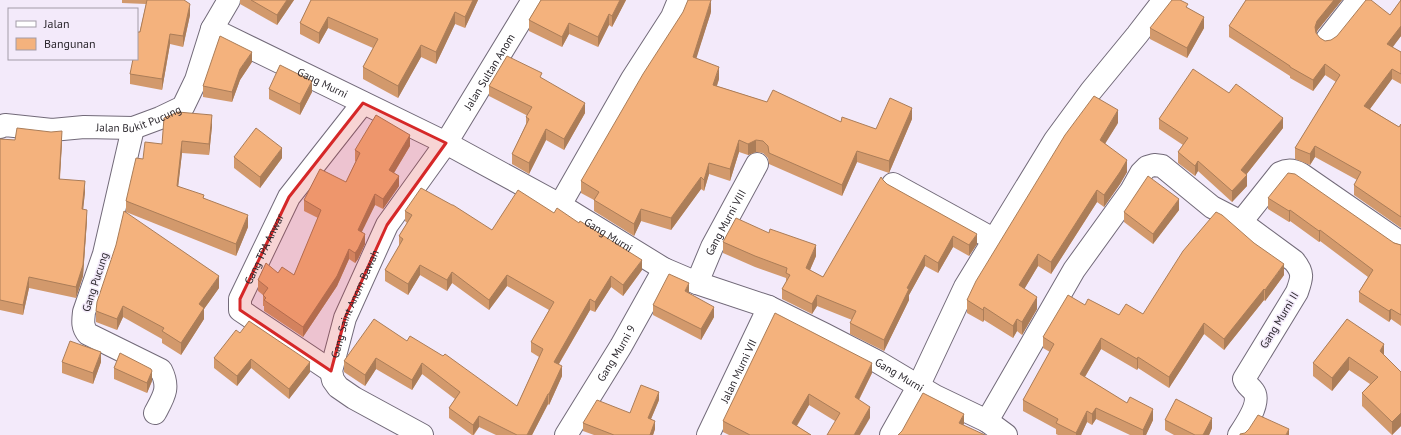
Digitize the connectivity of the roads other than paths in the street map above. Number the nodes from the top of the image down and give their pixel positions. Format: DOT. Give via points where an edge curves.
graph roads {
  1 [pos="229,0"];
  2 [pos="533,0"];
  3 [pos="679,0"];
  4 [pos="1164,0"];
  5 [pos="1358,0"];
  6 [pos="212,29"];
  7 [pos="1327,39"];
  8 [pos="363,103"];
  9 [pos="0,127"];
  10 [pos="133,128"];
  11 [pos="446,143"];
  12 [pos="757,164"];
  13 [pos="893,184"];
  14 [pos="560,205"];
  15 [pos="1241,222"];
  16 [pos="993,240"];
  17 [pos="1401,243"];
  18 [pos="664,269"];
  19 [pos="697,283"];
  20 [pos="769,307"];
  21 [pos="331,371"];
  22 [pos="918,387"];
  23 [pos="155,413"];
  24 [pos="987,421"];
  25 [pos="422,435"];
  26 [pos="566,435"];
  27 [pos="708,435"];
  28 [pos="891,435"];
  29 [pos="1006,435"];
  30 [pos="1239,435"];
  1 -- 6 [label="street, Jalan Bukit Pucung"];
  2 -- 11 [label="street, Jalan Sultan Anom"];
  3 -- 14 [label="street" via="672,18 632,79"];
  4 -- 16 [label="street" via="1055,140"];
  5 -- 7 [label="street"];
  6 -- 8 [label="street, Gang Murni"];
  6 -- 10 [label="street, Jalan Bukit Pucung" via="196,80 183,107"];
  8 -- 11 [label="street, Gang Murni"];
  8 -- 21 [label="street, Gang TPA Anwar" via="289,197 240,299 240,310"];
  9 -- 10 [label="street, Jalan Bukit Pucung" via="5,125 52,130 84,127"];
  10 -- 23 [label="street, Gang Pucung" via="104,254 82,322 88,334 161,370 166,379 164,395"];
  11 -- 14 [label="street, Gang Murni"];
  11 -- 21 [label="street, Gang Saint Anom Bawah" via="386,225 345,318"];
  12 -- 19 [label="street, Gang Murni VIII" via="715,240"];
  13 -- 16 [label="street"];
  14 -- 18 [label="street, Gang Murni"];
  15 -- 17 [label="street" via="1280,173 1292,170"];
  15 -- 24 [label="street" via="1212,208 1162,166 1147,167 1074,270"];
  15 -- 30 [label="street, Gang Murni II" via="1294,261 1301,268 1302,280 1280,322 1244,379 1256,395 1250,418"];
  16 -- 22 [label="street" via="965,287"];
  18 -- 19 [label="street, Gang Murni"];
  18 -- 26 [label="street, Gang Murni 9" via="621,346"];
  19 -- 20 [label="street, Gang Murni"];
  20 -- 22 [label="street, Gang Murni" via="878,362"];
  20 -- 27 [label="street, Jalan Murni VII"];
  21 -- 25 [label="street, Gang Saint Anom Bawah" via="338,387"];
  22 -- 24 [label="street, Gang Murni"];
  22 -- 28 [label="street"];
  24 -- 29 [label="street, Gang Murni"];
}
